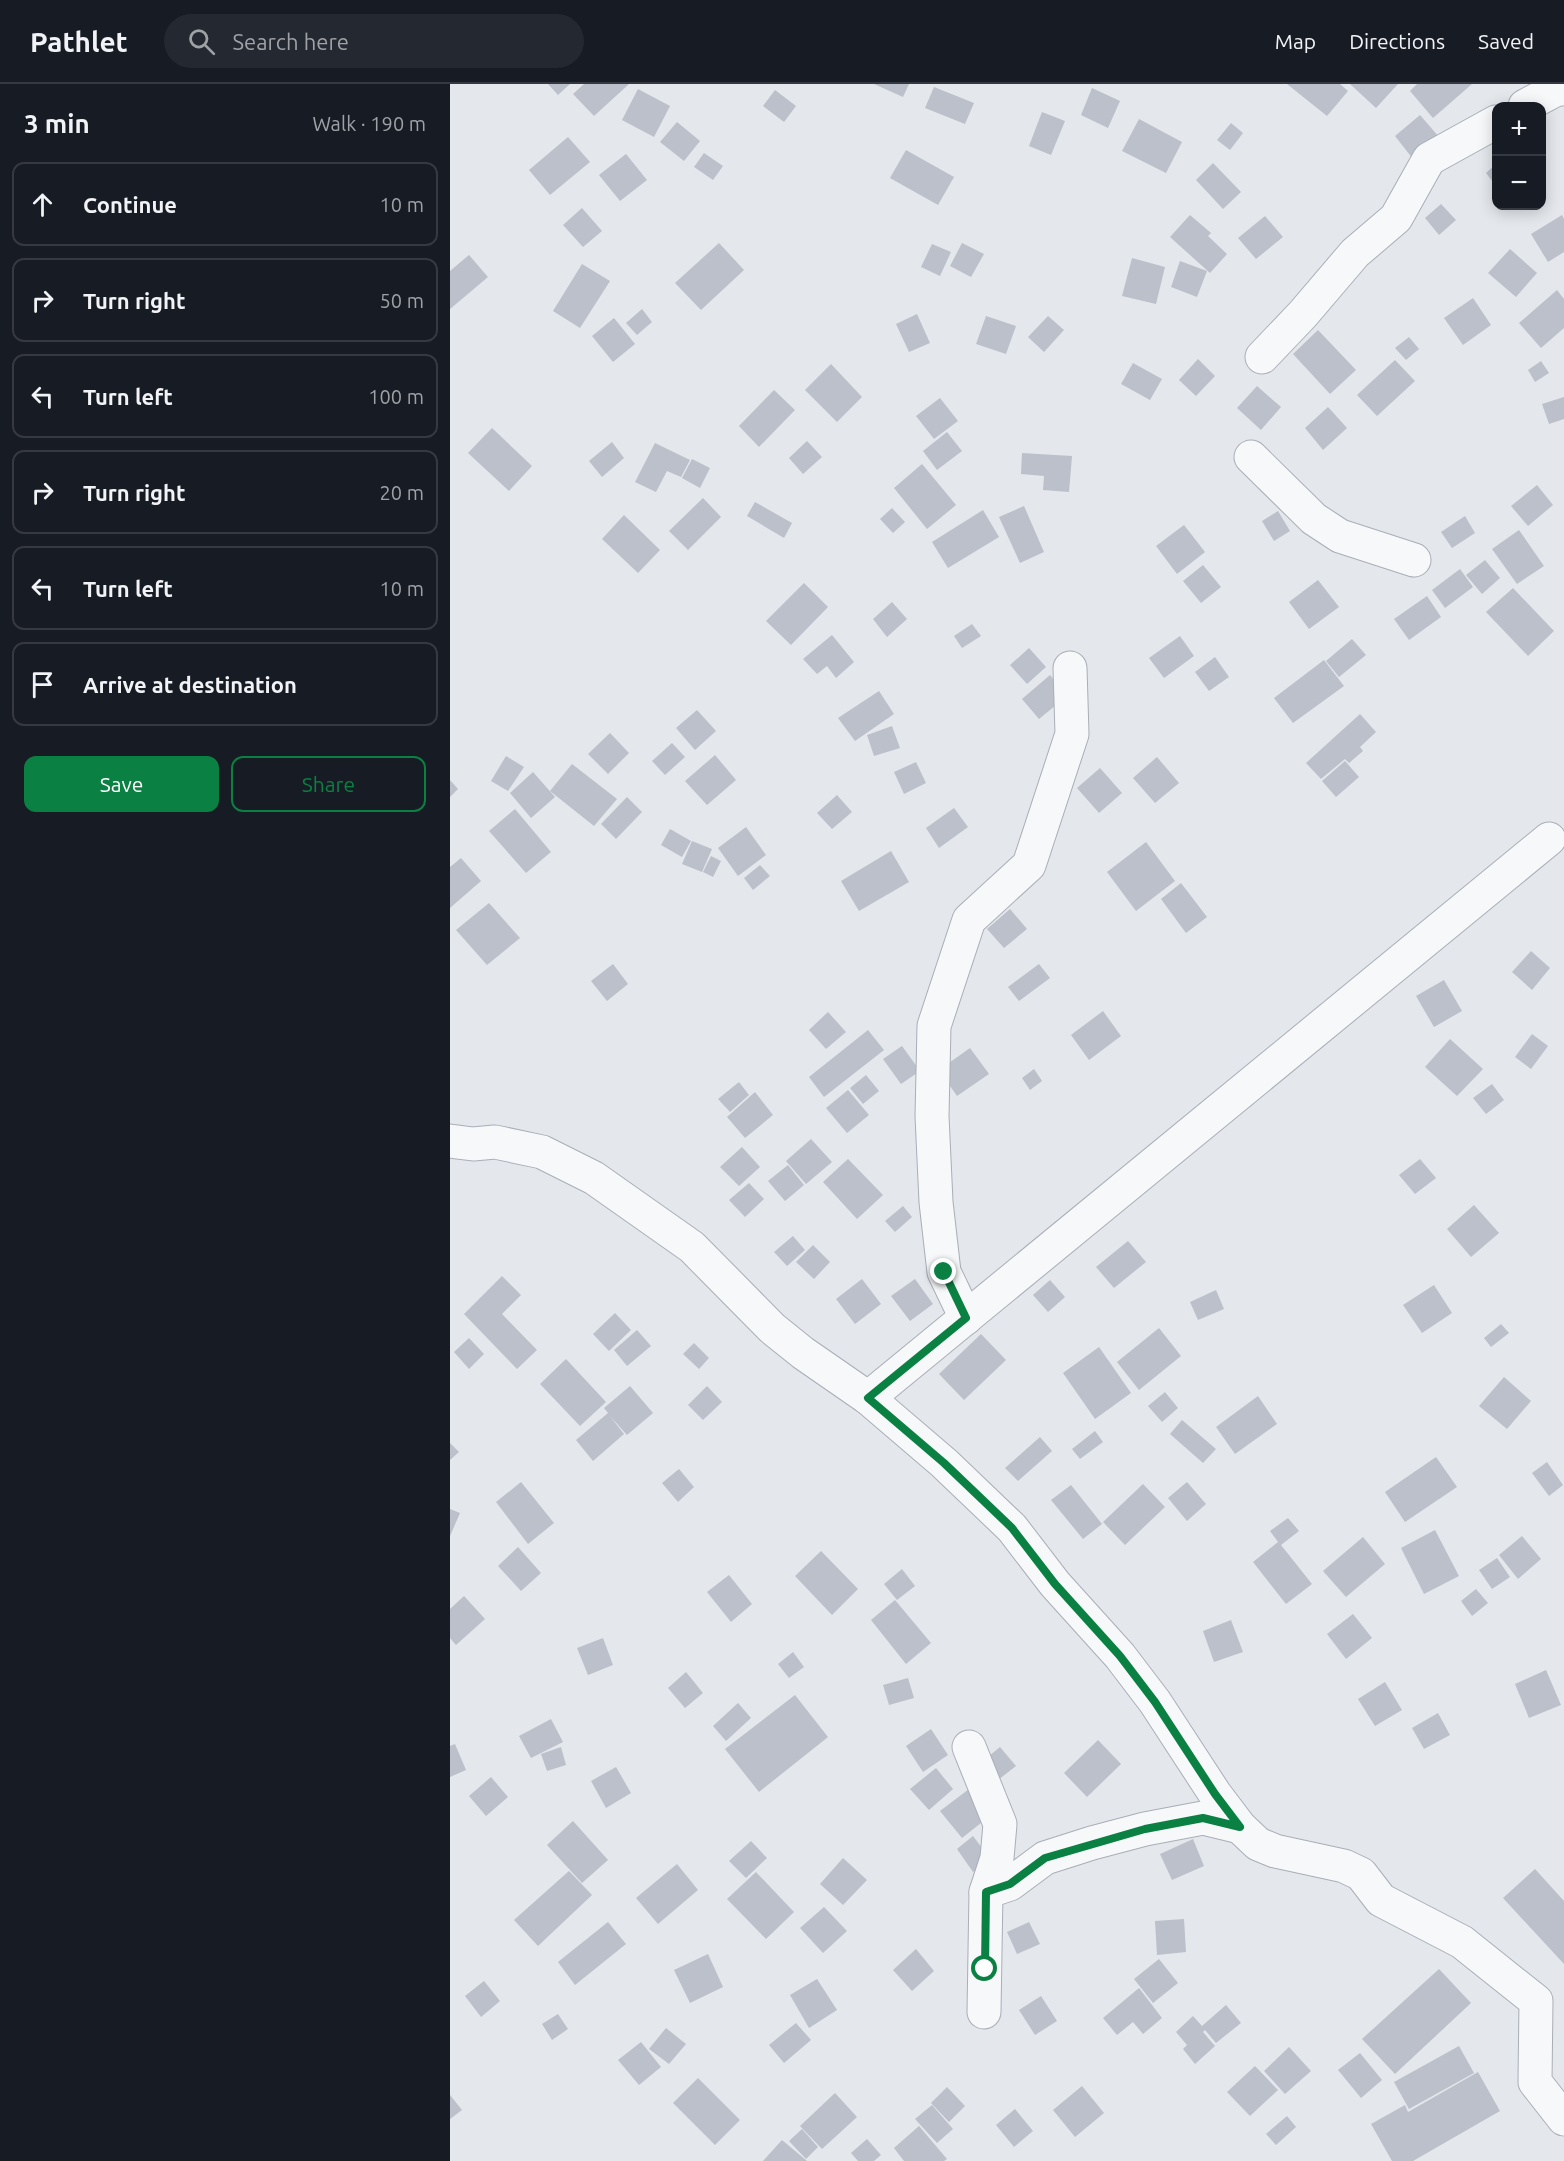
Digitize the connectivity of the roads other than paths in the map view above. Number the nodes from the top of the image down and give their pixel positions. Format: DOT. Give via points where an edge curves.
graph roads {
  1 [pos="1564,89"];
  2 [pos="1533,102"];
  3 [pos="1492,125"];
  4 [pos="1262,357"];
  5 [pos="1251,457"];
  6 [pos="1414,560"];
  7 [pos="1071,668"];
  8 [pos="1549,839"];
  9 [pos="450,1141"];
  10 [pos="966,1318"];
  11 [pos="868,1398"];
  12 [pos="969,1747"];
  13 [pos="1240,1827"];
  14 [pos="986,1892"];
  15 [pos="984,2012"];
  16 [pos="1564,2118"];
  1 -- 2 [label="street"];
  3 -- 4 [label="street" via="1429,159 1396,218 1355,253"];
  5 -- 6 [label="street" via="1314,519 1340,536"];
  7 -- 10 [label="street" via="1072,734 1029,865 969,920 934,1026 932,1116 936,1202 944,1272"];
  8 -- 10 [label="street"];
  9 -- 11 [label="street" via="495,1142 542,1152 594,1178 692,1247 772,1328"];
  10 -- 11 [label="street"];
  11 -- 13 [label="street" via="1012,1528 1055,1584 1120,1656"];
  12 -- 14 [label="street" via="1000,1824 997,1858"];
  13 -- 14 [label="street" via="1203,1818 1145,1829 1045,1858 1010,1884"];
  13 -- 16 [label="street" via="1258,1844 1275,1851 1344,1866 1361,1874 1381,1900 1462,1942 1536,2001 1535,2082"];
  14 -- 15 [label="street"];
}
